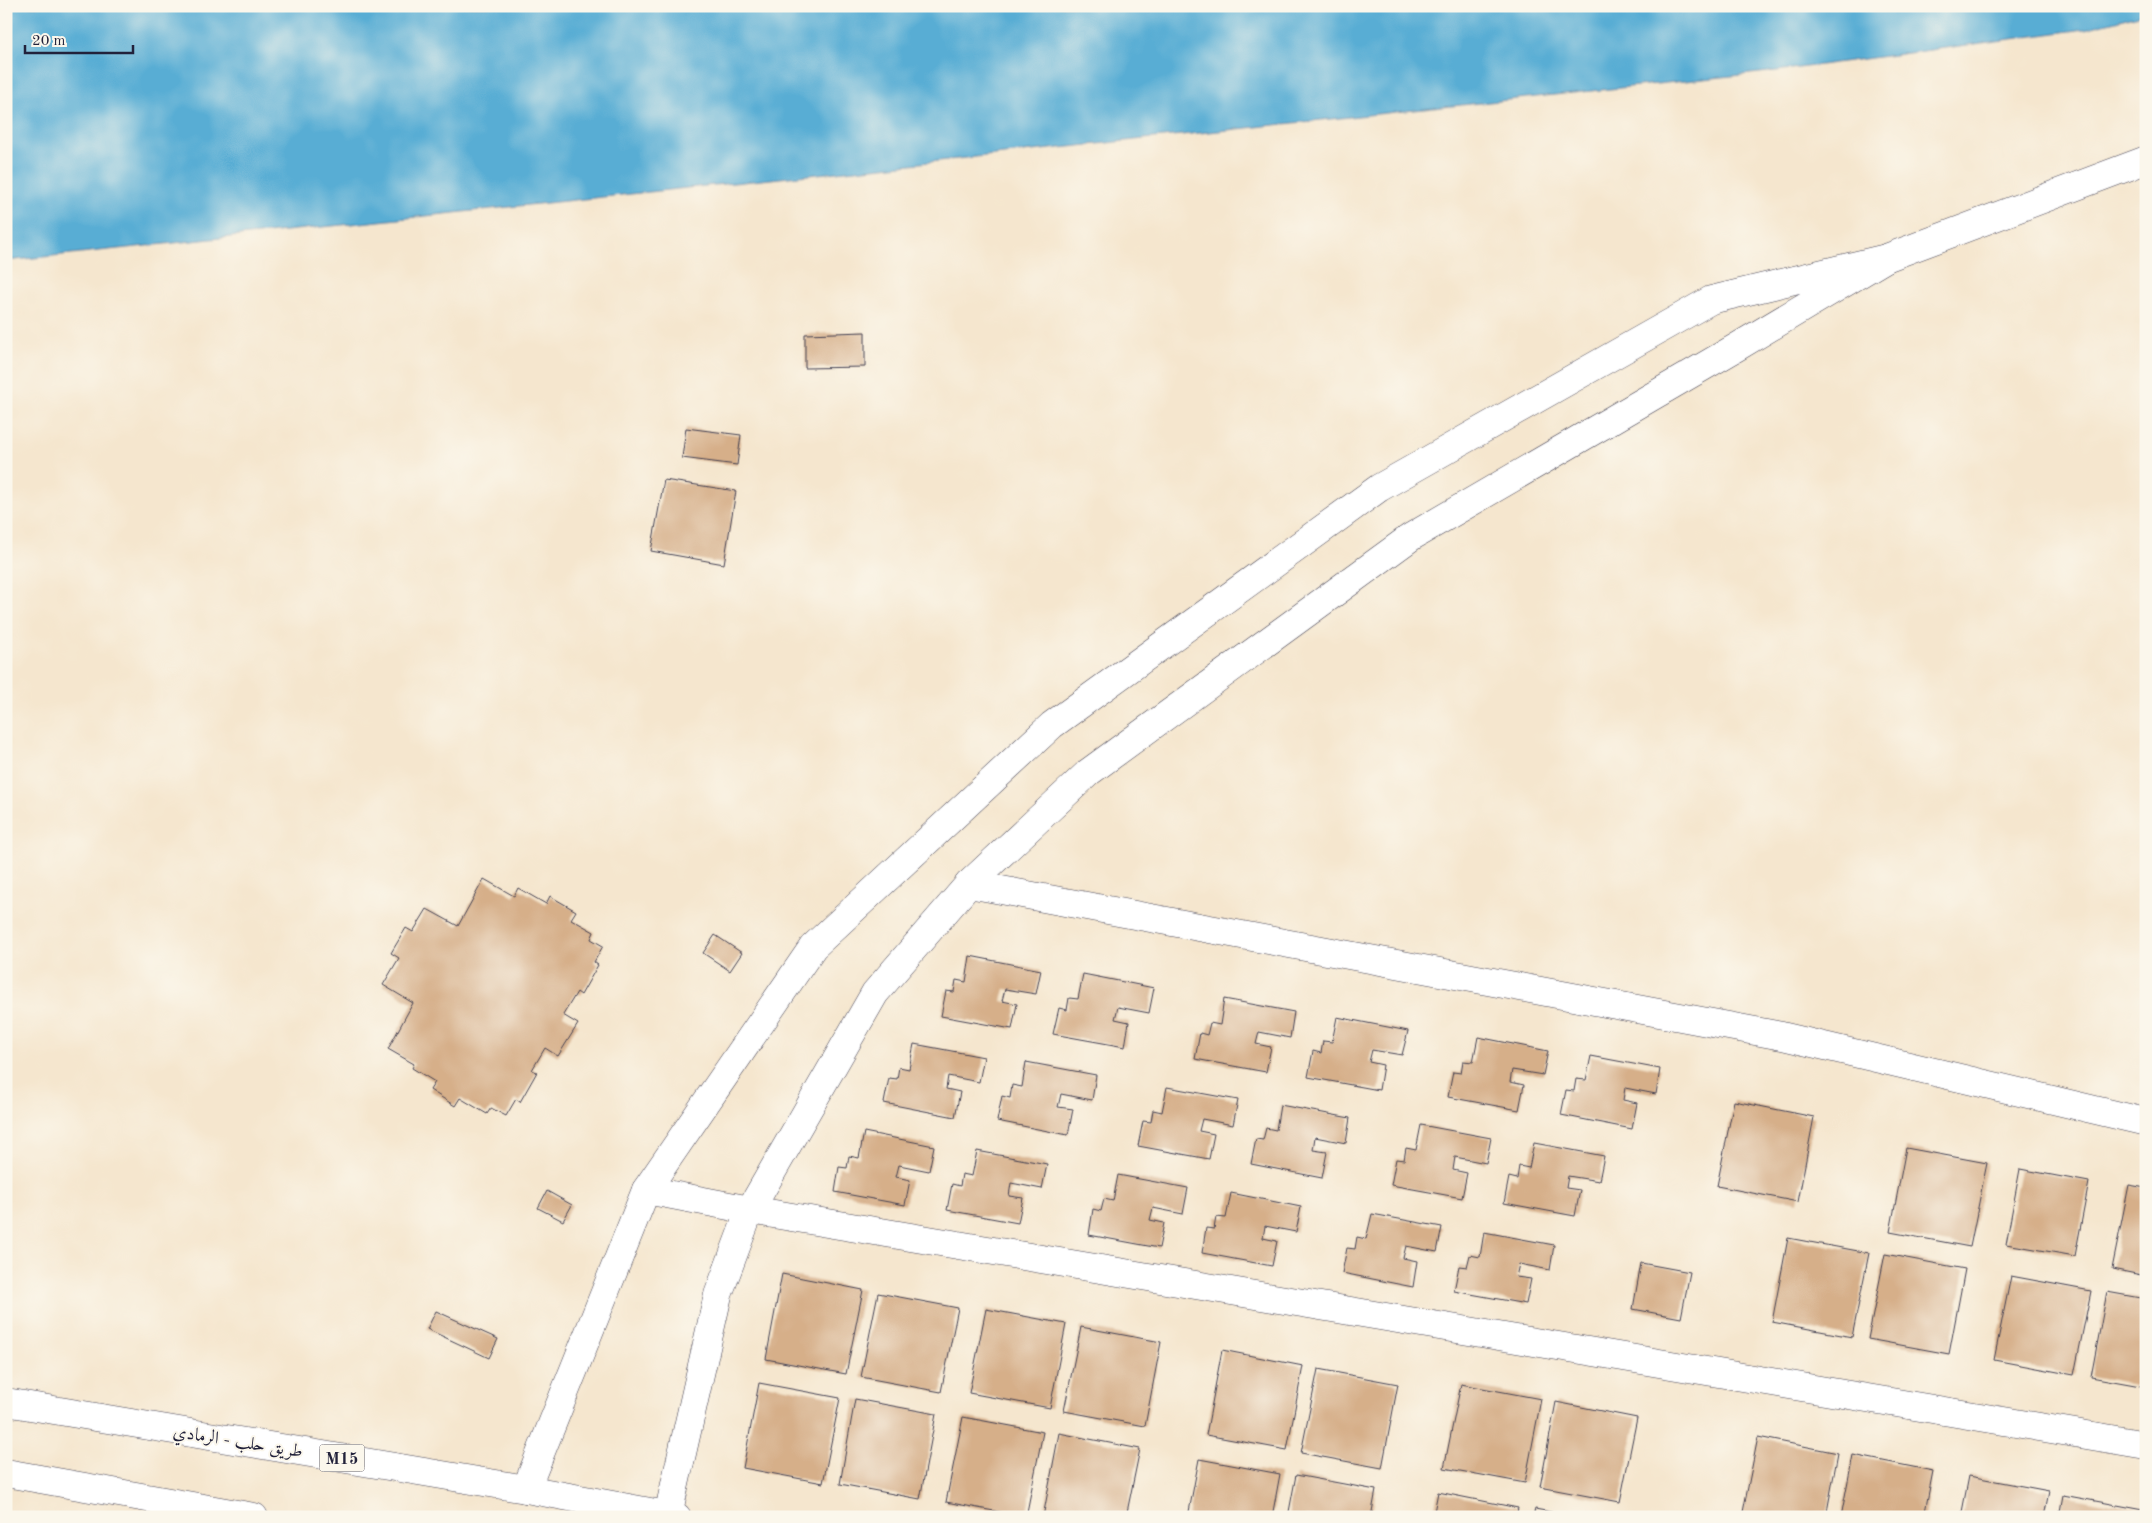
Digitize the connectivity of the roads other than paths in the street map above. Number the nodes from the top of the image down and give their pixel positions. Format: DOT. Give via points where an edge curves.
graph roads {
  1 [pos="2146,160"];
  2 [pos="1886,258"];
  3 [pos="969,884"];
  4 [pos="2146,1122"];
  5 [pos="646,1190"];
  6 [pos="750,1210"];
  7 [pos="6,1402"];
  8 [pos="2146,1445"];
  9 [pos="6,1473"];
  10 [pos="526,1488"];
  11 [pos="672,1516"];
  12 [pos="254,1517"];
  1 -- 2 [label="main road"];
  2 -- 3 [label="main road" via="1411,537 1089,772"];
  2 -- 5 [label="main road" via="1702,304 1380,488 1052,724 813,947"];
  3 -- 4 [label="main road" via="1782,1036"];
  3 -- 6 [label="main road" via="875,993"];
  5 -- 6 [label="main road"];
  5 -- 10 [label="main road"];
  6 -- 8 [label="main road"];
  6 -- 11 [label="main road" via="718,1295"];
  7 -- 10 [label="main road, طريق حلب - الرمادي / M15"];
  9 -- 12 [label="main road"];
  10 -- 11 [label="main road, طريق حلب - الرمادي / M15"];
}
